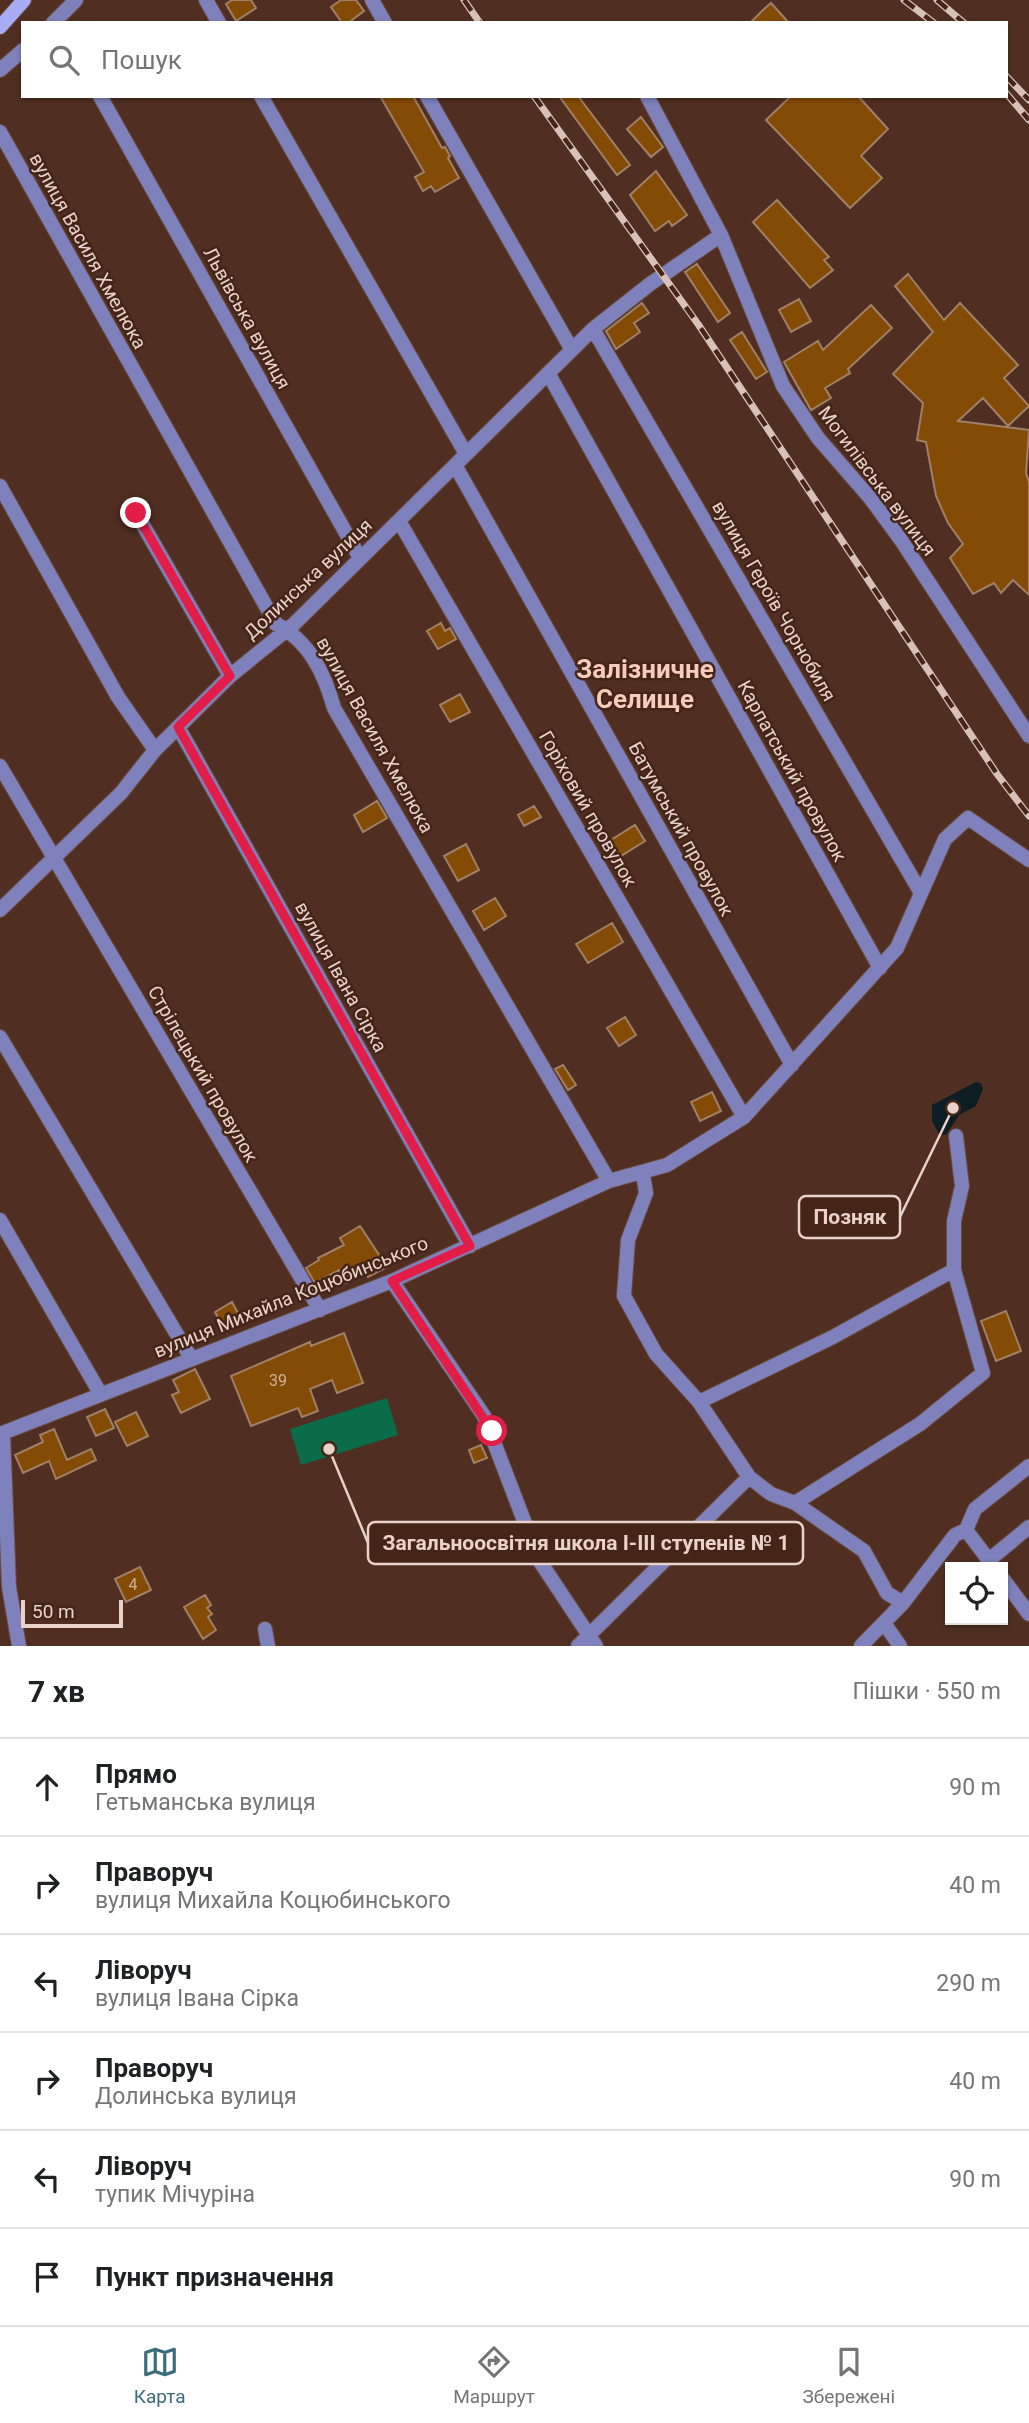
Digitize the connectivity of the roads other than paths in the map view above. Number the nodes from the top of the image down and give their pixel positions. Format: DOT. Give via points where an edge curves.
graph roads {
  1 [pos="24,0"];
  2 [pos="76,0"];
  3 [pos="206,0"];
  4 [pos="372,0"];
  5 [pos="56,21"];
  6 [pos="218,21"];
  7 [pos="384,21"];
  8 [pos="0,27"];
  9 [pos="21,52"];
  10 [pos="0,71"];
  11 [pos="101,98"];
  12 [pos="262,98"];
  13 [pos="428,98"];
  14 [pos="648,98"];
  15 [pos="0,132"];
  16 [pos="721,235"];
  17 [pos="593,329"];
  18 [pos="572,350"];
  19 [pos="548,373"];
  20 [pos="466,454"];
  21 [pos="455,465"];
  22 [pos="0,486"];
  23 [pos="136,513"];
  24 [pos="399,521"];
  25 [pos="360,558"];
  26 [pos="286,630"];
  27 [pos="230,676"];
  28 [pos="178,727"];
  29 [pos="1029,737"];
  30 [pos="155,750"];
  31 [pos="0,766"];
  32 [pos="54,858"];
  33 [pos="1029,860"];
  34 [pos="921,893"];
  35 [pos="1,907"];
  36 [pos="880,968"];
  37 [pos="0,1037"];
  38 [pos="792,1065"];
  39 [pos="744,1117"];
  40 [pos="956,1136"];
  41 [pos="643,1174"];
  42 [pos="609,1181"];
  43 [pos="0,1220"];
  44 [pos="470,1246"];
  45 [pos="954,1270"];
  46 [pos="392,1281"];
  47 [pos="320,1310"];
  48 [pos="191,1359"];
  49 [pos="100,1394"];
  50 [pos="699,1402"];
  51 [pos="2,1434"];
  52 [pos="1029,1466"];
  53 [pos="749,1477"];
  54 [pos="795,1503"];
  55 [pos="1029,1527"];
  56 [pos="966,1530"];
  57 [pos="990,1562"];
  58 [pos="994,1562"];
  59 [pos="1008,1586"];
  60 [pos="903,1603"];
  61 [pos="1029,1614"];
  62 [pos="884,1623"];
  63 [pos="265,1629"];
  64 [pos="593,1641"];
  65 [pos="19,1646"];
  66 [pos="268,1646"];
  67 [pos="578,1646"];
  68 [pos="861,1646"];
  69 [pos="900,1646"];
  1 -- 8 [label="main road"];
  2 -- 5 [label="street"];
  3 -- 6 [label="street"];
  4 -- 7 [label="street"];
  9 -- 10 [label="street"];
  11 -- 25 [label="street, Львівська вулиця"];
  12 -- 20 [label="street"];
  13 -- 18 [label="street"];
  14 -- 16 [label="street, Могилівська вулиця"];
  15 -- 26 [label="street, вулиця Василя Хмелюка" via="275,624"];
  16 -- 17 [label="street, Долинська вулиця"];
  16 -- 29 [label="street, Могилівська вулиця" via="783,386 818,438 901,540"];
  17 -- 18 [label="street, Долинська вулиця"];
  17 -- 34 [label="street, вулиця Героїв Чорнобиля"];
  18 -- 19 [label="street, Долинська вулиця"];
  19 -- 20 [label="street, Долинська вулиця"];
  19 -- 36 [label="street, Карпатський провулок"];
  20 -- 21 [label="street, Долинська вулиця"];
  21 -- 24 [label="street, Долинська вулиця"];
  21 -- 38 [label="street, Батумський провулок"];
  22 -- 30 [label="street" via="118,696"];
  23 -- 27 [label="street"];
  24 -- 25 [label="street, Долинська вулиця"];
  24 -- 39 [label="street, Горіховий провулок"];
  25 -- 26 [label="street, Долинська вулиця"];
  26 -- 27 [label="street, Долинська вулиця"];
  26 -- 42 [label="street, вулиця Василя Хмелюка" via="298,636 326,678 334,708"];
  27 -- 28 [label="street, Долинська вулиця"];
  28 -- 30 [label="street, Долинська вулиця"];
  28 -- 44 [label="street, вулиця Івана Сірка"];
  30 -- 32 [label="street, Долинська вулиця" via="121,793"];
  31 -- 32 [label="street, Стрілецький провулок"];
  32 -- 35 [label="street, Долинська вулиця"];
  32 -- 47 [label="street, Стрілецький провулок"];
  33 -- 34 [label="street, вулиця Михайла Коцюбинського" via="968,818 945,839"];
  34 -- 36 [label="street, вулиця Михайла Коцюбинського" via="897,948"];
  36 -- 38 [label="street, вулиця Михайла Коцюбинського"];
  37 -- 48 [label="street"];
  38 -- 39 [label="street, вулиця Михайла Коцюбинського"];
  39 -- 41 [label="street, вулиця Михайла Коцюбинського" via="667,1165"];
  40 -- 45 [label="street" via="962,1186 954,1221"];
  41 -- 42 [label="street, вулиця Михайла Коцюбинського"];
  41 -- 50 [label="street" via="646,1193 628,1240 624,1296 656,1354"];
  42 -- 44 [label="street, вулиця Михайла Коцюбинського"];
  43 -- 49 [label="street"];
  44 -- 46 [label="street, вулиця Михайла Коцюбинського"];
  45 -- 50 [label="street" via="833,1337"];
  45 -- 54 [label="street" via="983,1373 920,1424"];
  46 -- 47 [label="street, вулиця Михайла Коцюбинського"];
  46 -- 64 [label="street" via="484,1416 539,1560"];
  47 -- 48 [label="street, вулиця Михайла Коцюбинського"];
  48 -- 49 [label="street, вулиця Михайла Коцюбинського"];
  49 -- 51 [label="street, вулиця Михайла Коцюбинського"];
  50 -- 53 [label="street"];
  51 -- 65 [label="street" via="9,1587"];
  52 -- 56 [label="street" via="975,1509"];
  53 -- 54 [label="street" via="771,1494"];
  53 -- 64 [label="street"];
  54 -- 60 [label="street" via="864,1551 887,1593"];
  55 -- 58 [label="street"];
  56 -- 57 [label="street"];
  56 -- 60 [label="street" via="955,1535"];
  59 -- 61 [label="street"];
  60 -- 62 [label="street"];
  62 -- 68 [label="street"];
  62 -- 69 [label="street"];
  63 -- 66 [label="street"];
  64 -- 67 [label="street"];
}
